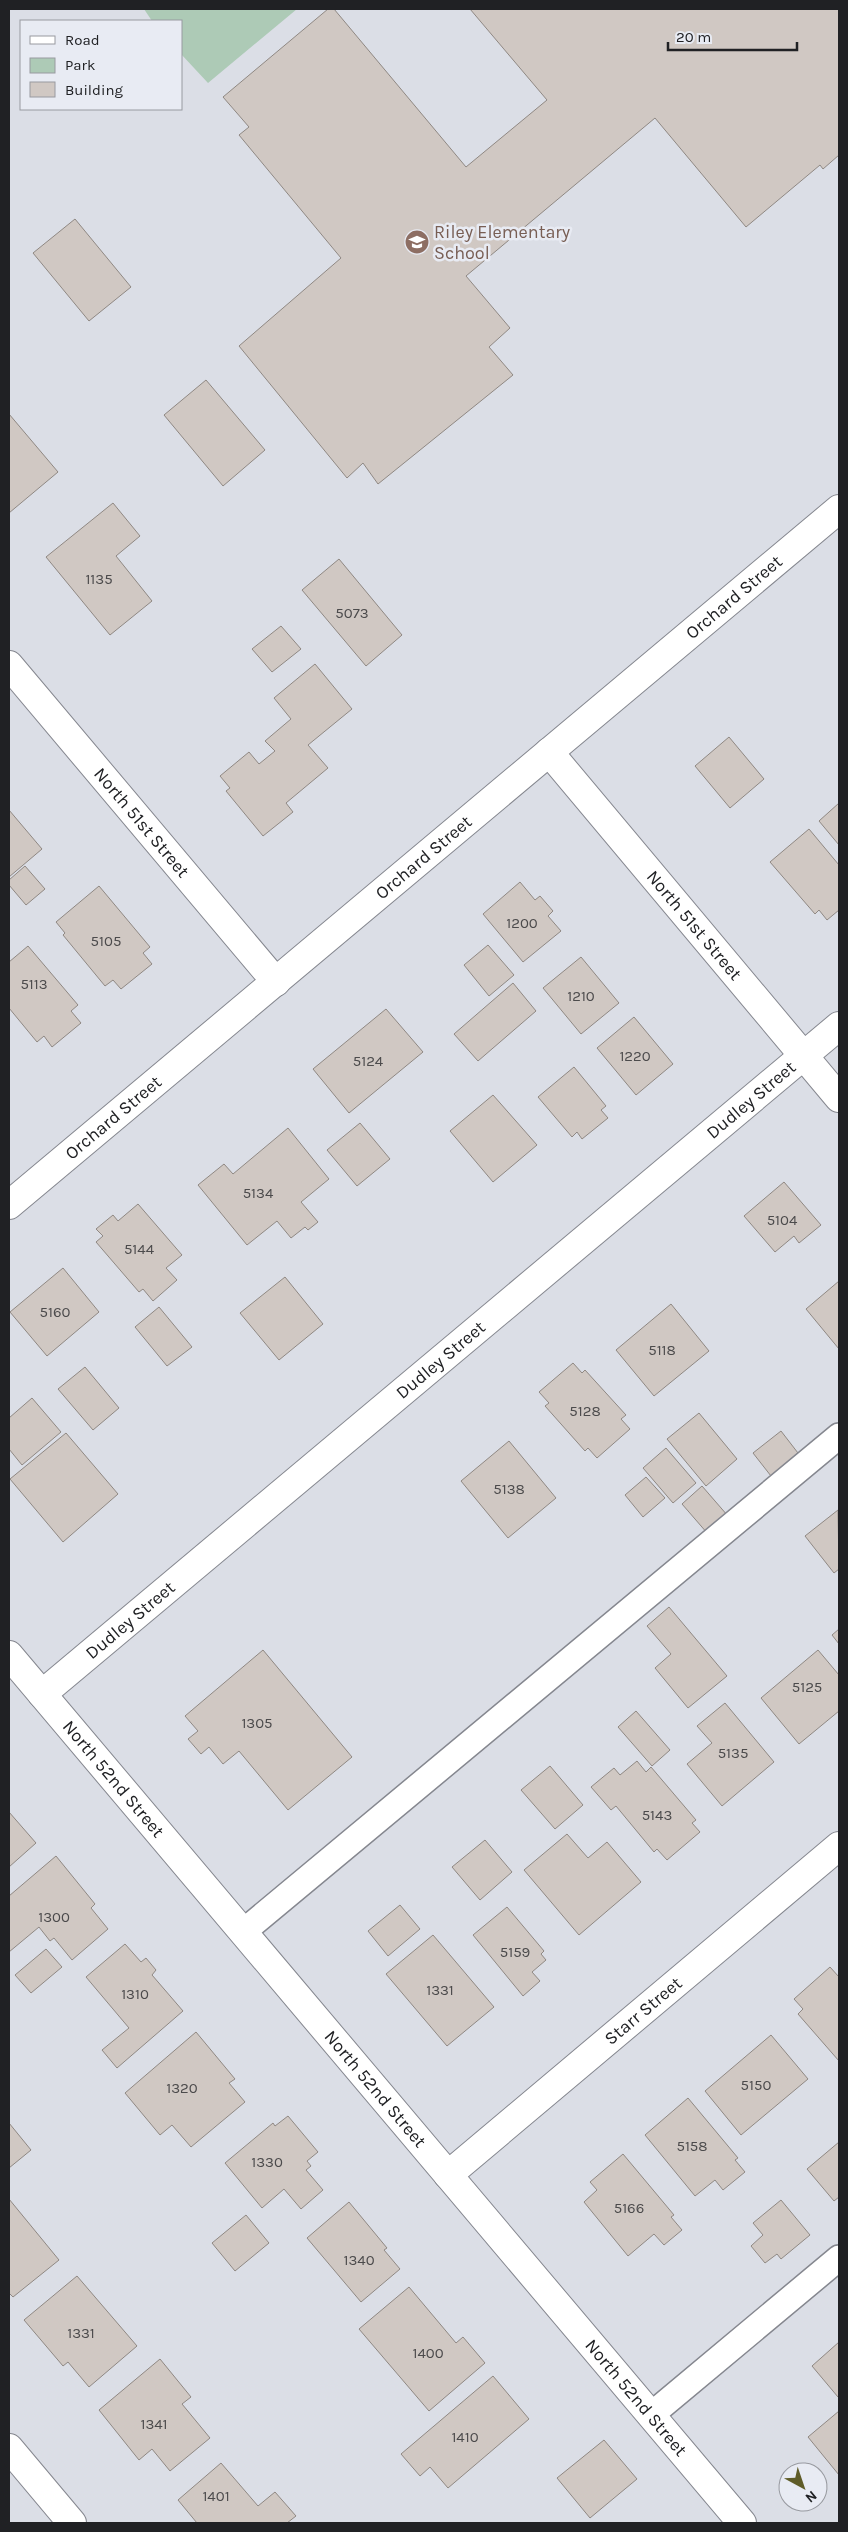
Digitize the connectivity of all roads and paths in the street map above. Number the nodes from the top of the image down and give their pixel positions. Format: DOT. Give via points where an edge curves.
graph roads {
  1 [pos="839,509"];
  2 [pos="9,665"];
  3 [pos="549,752"];
  4 [pos="276,982"];
  5 [pos="839,1026"];
  6 [pos="804,1056"];
  7 [pos="839,1098"];
  8 [pos="9,1205"];
  9 [pos="839,1436"];
  10 [pos="9,1655"];
  11 [pos="42,1694"];
  12 [pos="839,1846"];
  13 [pos="243,1932"];
  14 [pos="448,2175"];
  15 [pos="839,2258"];
  16 [pos="651,2415"];
  17 [pos="9,2448"];
  18 [pos="72,2523"];
  19 [pos="742,2523"];
  1 -- 3 [label="street, Orchard Street"];
  2 -- 4 [label="street, North 51st Street"];
  3 -- 4 [label="street, Orchard Street"];
  3 -- 6 [label="street, North 51st Street"];
  4 -- 8 [label="street, Orchard Street"];
  5 -- 6 [label="street, Dudley Street"];
  6 -- 7 [label="street, North 51st Street"];
  6 -- 11 [label="street, Dudley Street"];
  9 -- 13 [label="lane"];
  10 -- 11 [label="street, North 52nd Street"];
  11 -- 13 [label="street, North 52nd Street"];
  12 -- 14 [label="street, Starr Street"];
  13 -- 14 [label="street, North 52nd Street"];
  14 -- 16 [label="street, North 52nd Street"];
  15 -- 16 [label="lane"];
  16 -- 19 [label="street, North 52nd Street"];
  17 -- 18 [label="street"];
}
